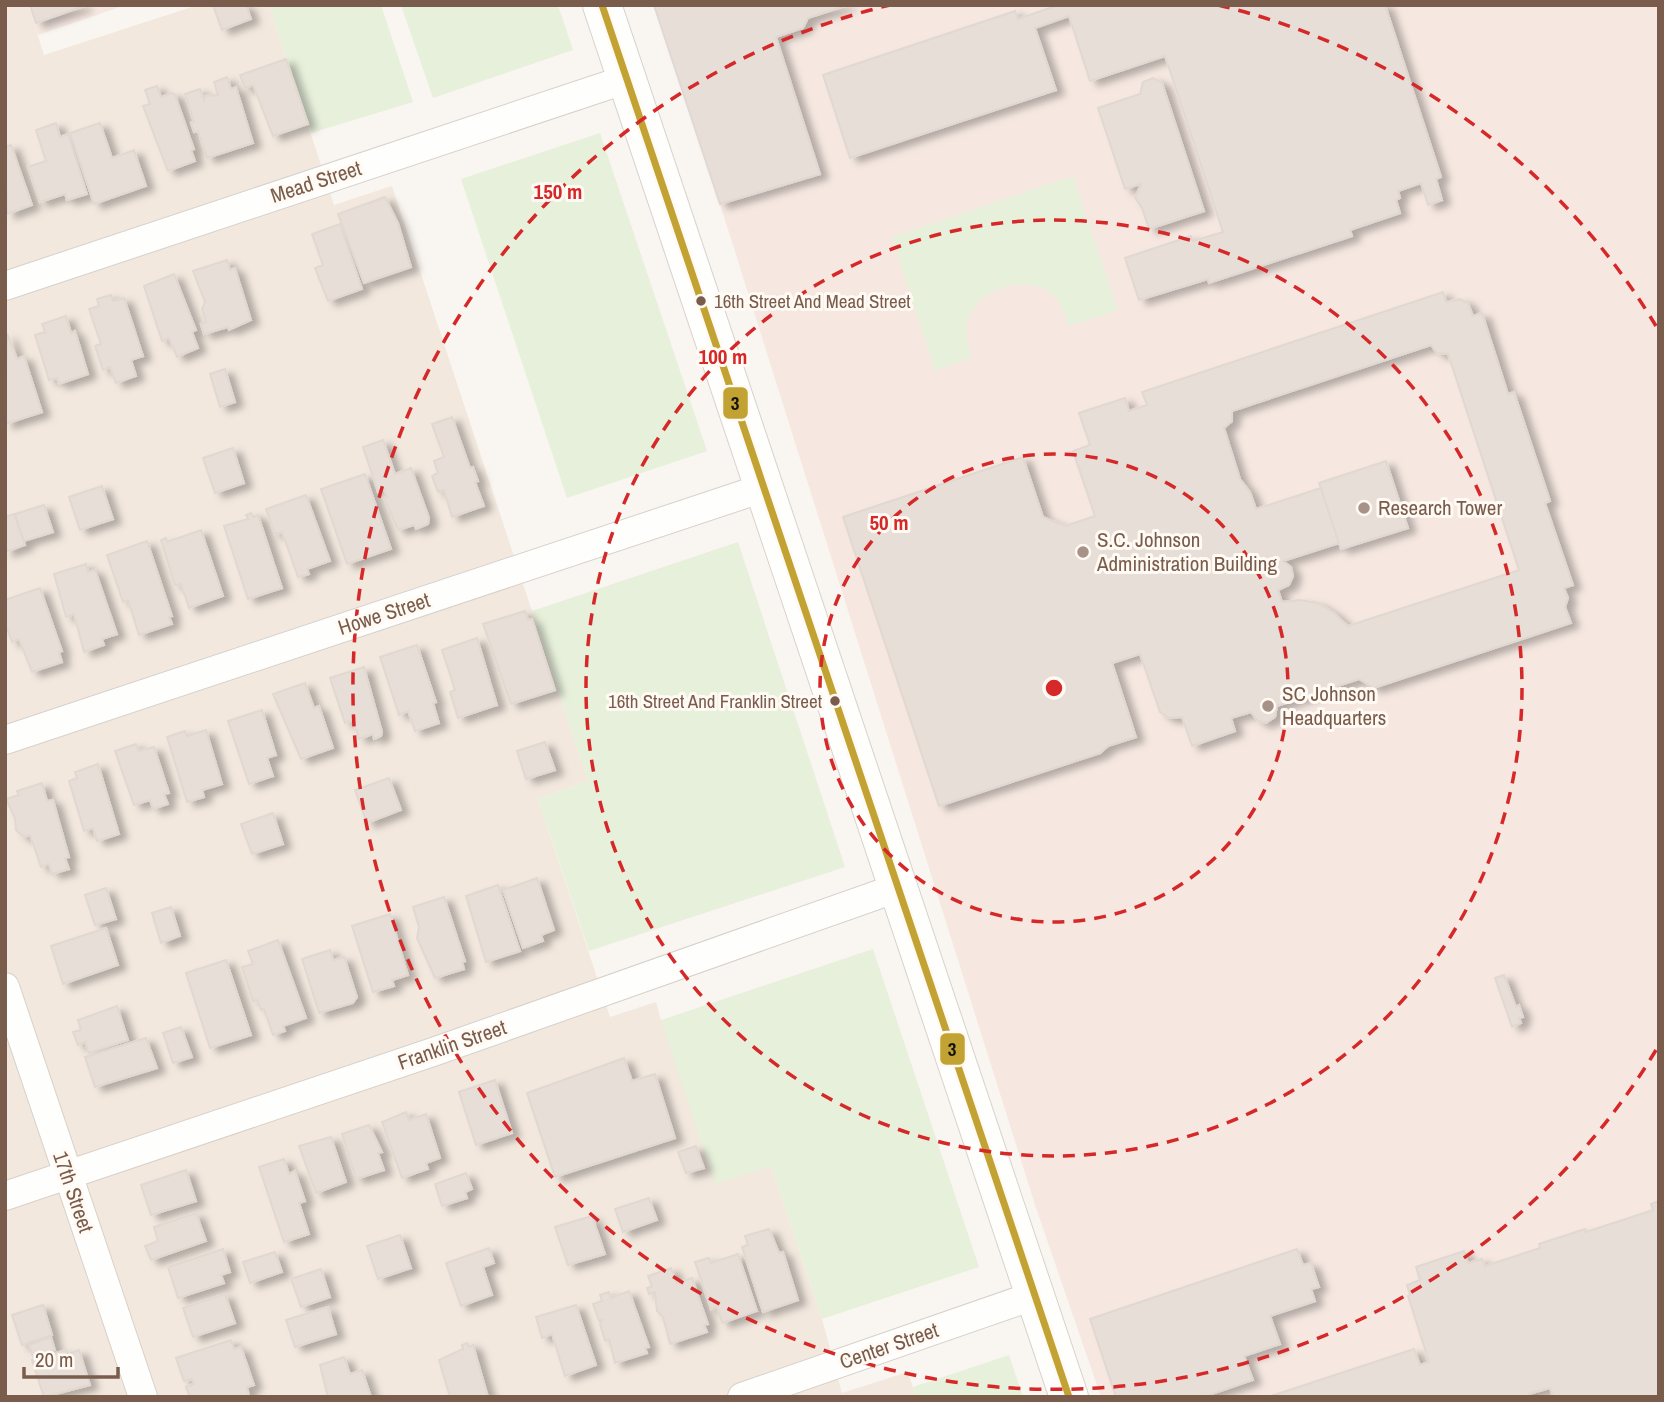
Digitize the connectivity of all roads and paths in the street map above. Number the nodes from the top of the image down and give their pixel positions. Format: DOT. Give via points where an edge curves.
graph roads {
  1 [pos="603,5"];
  2 [pos="627,79"];
  3 [pos="5,286"];
  4 [pos="763,488"];
  5 [pos="5,740"];
  6 [pos="897,888"];
  7 [pos="5,987"];
  8 [pos="68,1175"];
  9 [pos="5,1196"];
  10 [pos="1035,1295"];
  11 [pos="143,1397"];
  12 [pos="742,1397"];
  13 [pos="1069,1397"];
  1 -- 2 [label="street"];
  2 -- 3 [label="street, Mead Street"];
  2 -- 4 [label="street"];
  4 -- 5 [label="street, Howe Street"];
  4 -- 6 [label="street"];
  6 -- 8 [label="street, Franklin Street"];
  6 -- 10 [label="street"];
  7 -- 8 [label="street, 17th Street"];
  8 -- 9 [label="street, Franklin Street"];
  8 -- 11 [label="street, 17th Street"];
  10 -- 12 [label="street, Center Street"];
  10 -- 13 [label="street"];
}
